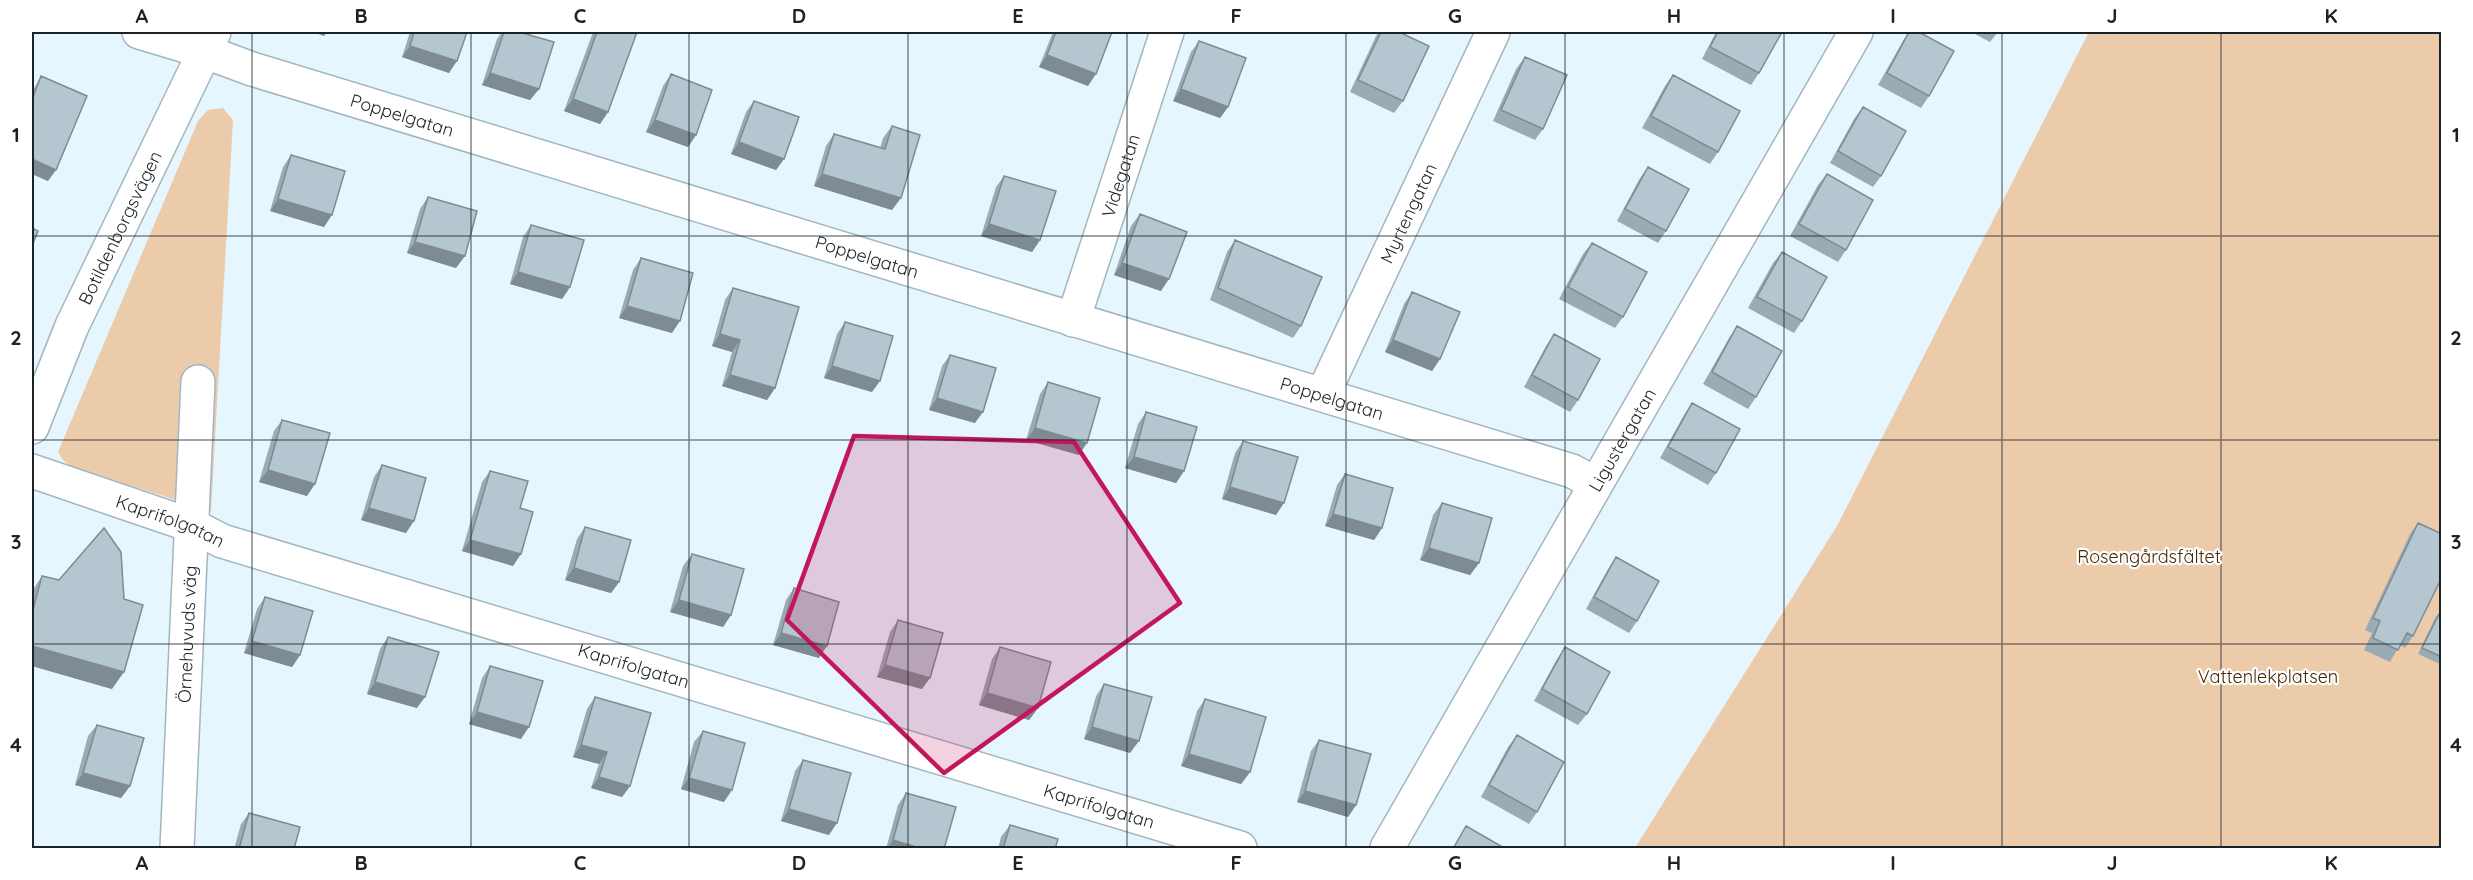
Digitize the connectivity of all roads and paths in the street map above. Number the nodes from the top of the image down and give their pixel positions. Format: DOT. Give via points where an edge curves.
graph roads {
  1 [pos="138,32"];
  2 [pos="1167,32"];
  3 [pos="1493,32"];
  4 [pos="1856,32"];
  5 [pos="210,42"];
  6 [pos="1073,320"];
  7 [pos="198,382"];
  8 [pos="1323,394"];
  9 [pos="32,427"];
  10 [pos="32,471"];
  11 [pos="1596,484"];
  12 [pos="193,526"];
  13 [pos="177,849"];
  14 [pos="1240,849"];
  15 [pos="1387,849"];
  1 -- 5 [label="street, Poppelgatan"];
  2 -- 6 [label="street, Videgatan"];
  3 -- 8 [label="street, Myrtengatan"];
  4 -- 11 [label="street, Ligustergatan"];
  5 -- 6 [label="street, Poppelgatan" via="252,69"];
  5 -- 9 [label="street, Botildenborgsvägen" via="72,326"];
  6 -- 8 [label="street, Poppelgatan"];
  7 -- 12 [label="street, Örnehuvuds väg"];
  8 -- 11 [label="street, Poppelgatan" via="1572,471"];
  10 -- 12 [label="street, Kaprifolgatan"];
  11 -- 15 [label="street, Ligustergatan"];
  12 -- 13 [label="street, Örnehuvuds väg"];
  12 -- 14 [label="street, Kaprifolgatan" via="222,541"];
}
